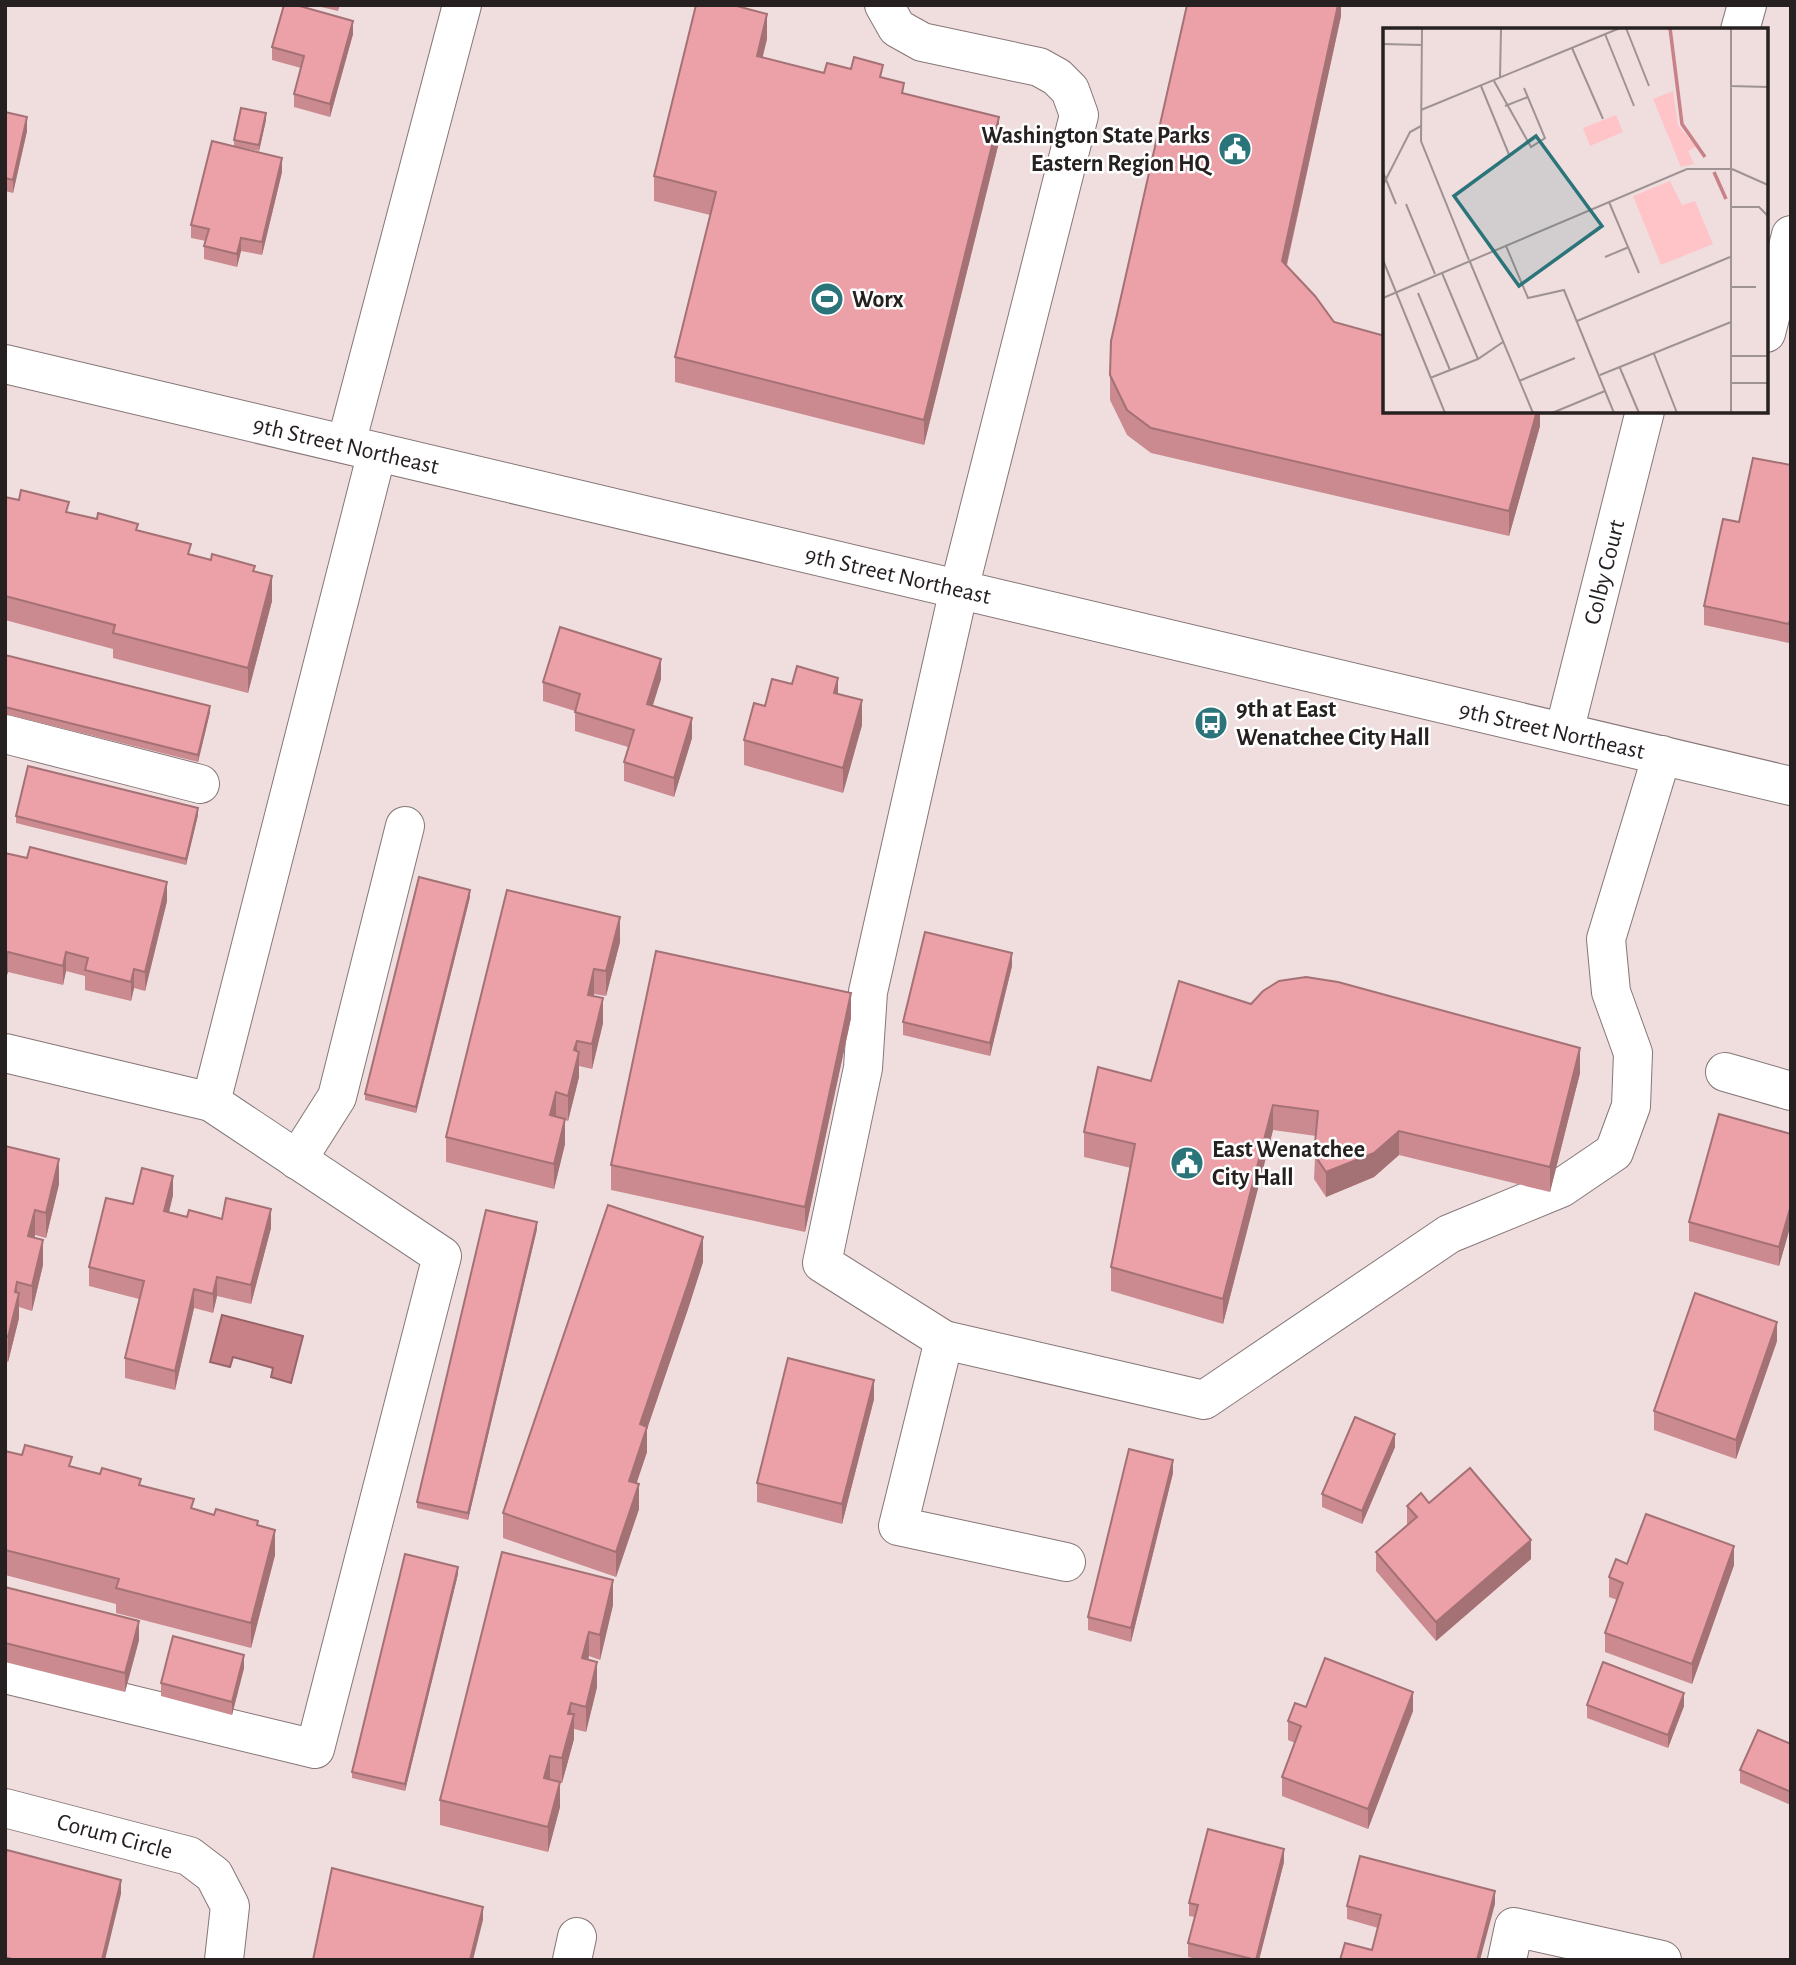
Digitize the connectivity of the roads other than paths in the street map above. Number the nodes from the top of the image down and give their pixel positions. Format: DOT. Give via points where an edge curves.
graph roads {
  1 [pos="461,5"];
  2 [pos="884,5"];
  3 [pos="1747,5"];
  4 [pos="1741,28"];
  5 [pos="1791,236"];
  6 [pos="1768,325"];
  7 [pos="5,364"];
  8 [pos="1644,413"];
  9 [pos="361,448"];
  10 [pos="959,589"];
  11 [pos="1564,732"];
  12 [pos="5,734"];
  13 [pos="1662,755"];
  14 [pos="200,784"];
  15 [pos="1791,786"];
  16 [pos="405,826"];
  17 [pos="5,1054"];
  18 [pos="1725,1072"];
  19 [pos="1791,1091"];
  20 [pos="211,1102"];
  21 [pos="298,1160"];
  22 [pos="944,1340"];
  23 [pos="1066,1562"];
  24 [pos="5,1674"];
  25 [pos="5,1808"];
  26 [pos="224,1960"];
  27 [pos="1507,1960"];
  28 [pos="1662,1960"];
  1 -- 9 [label="main road"];
  2 -- 10 [label="main road" via="897,28 922,42 1039,67 1057,77 1070,90 1079,115"];
  3 -- 4 [label="main road"];
  5 -- 6 [label="main road"];
  7 -- 9 [label="main road, 9th Street Northeast"];
  8 -- 11 [label="main road, Colby Court"];
  9 -- 10 [label="main road, 9th Street Northeast"];
  9 -- 20 [label="main road"];
  10 -- 11 [label="main road, 9th Street Northeast"];
  10 -- 22 [label="main road" via="867,992 863,1068 822,1263"];
  11 -- 13 [label="main road, 9th Street Northeast"];
  12 -- 14 [label="main road"];
  13 -- 15 [label="main road, 9th Street Northeast"];
  13 -- 22 [label="main road" via="1606,939 1611,992 1633,1054 1631,1106 1614,1153 1561,1188 1449,1234 1204,1400"];
  16 -- 21 [label="main road" via="337,1097"];
  17 -- 20 [label="main road"];
  18 -- 19 [label="main road"];
  20 -- 21 [label="main road"];
  21 -- 24 [label="main road" via="442,1256 315,1749"];
  22 -- 23 [label="main road" via="898,1526"];
  25 -- 26 [label="main road, Corum Circle" via="189,1856 214,1875 230,1906"];
  27 -- 28 [label="main road" via="1514,1927"];
}
